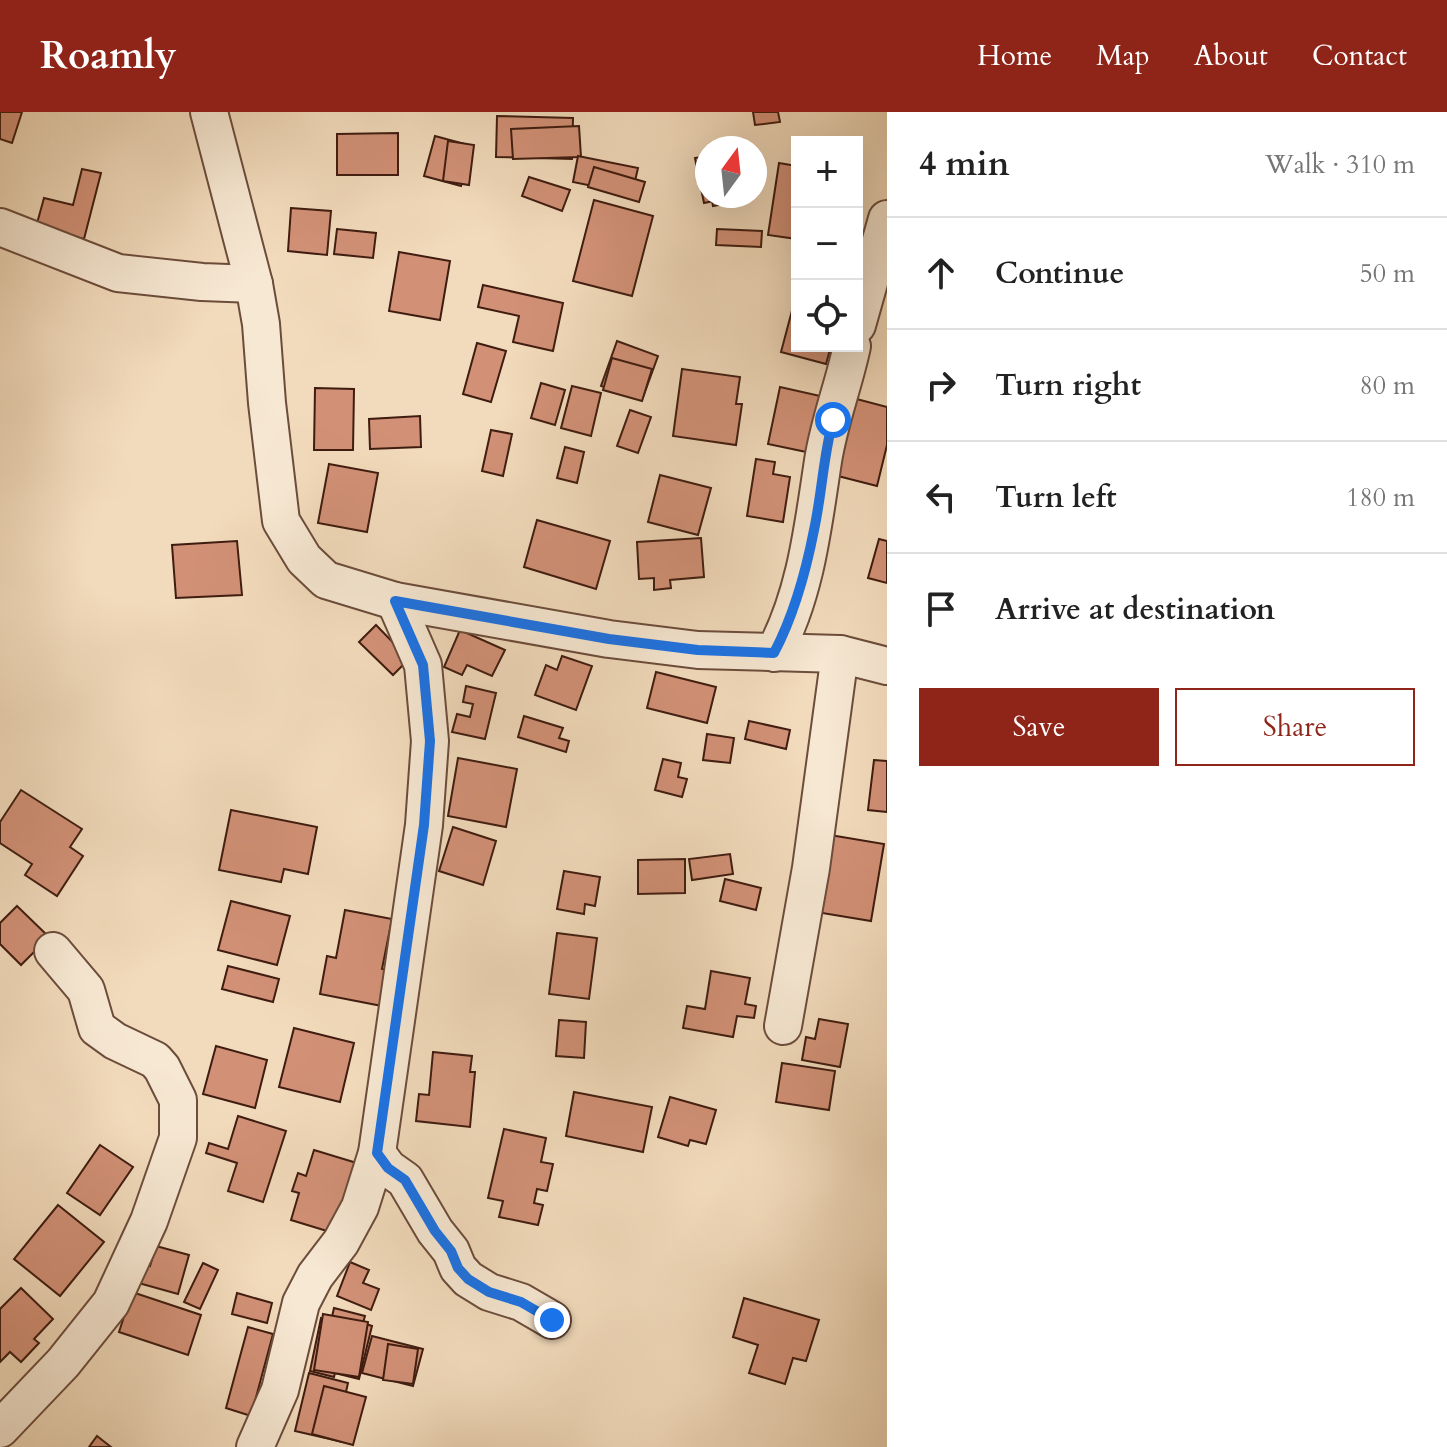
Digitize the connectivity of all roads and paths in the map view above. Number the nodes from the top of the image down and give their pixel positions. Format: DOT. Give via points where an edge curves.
graph roads {
  1 [pos="209,112"];
  2 [pos="234,112"];
  3 [pos="221,150"];
  4 [pos="887,219"];
  5 [pos="0,227"];
  6 [pos="254,284"];
  7 [pos="863,304"];
  8 [pos="850,352"];
  9 [pos="395,601"];
  10 [pos="774,653"];
  11 [pos="840,654"];
  12 [pos="887,666"];
  13 [pos="53,951"];
  14 [pos="783,1026"];
  15 [pos="377,1153"];
  16 [pos="552,1320"];
  17 [pos="0,1429"];
  18 [pos="255,1447"];
  1 -- 3 [label="street"];
  2 -- 3 [label="street"];
  3 -- 6 [label="street"];
  4 -- 7 [label="street"];
  5 -- 6 [label="street" via="118,273"];
  6 -- 9 [label="street" via="281,521 304,559 326,580"];
  8 -- 10 [label="street" via="823,458 814,530 791,615"];
  9 -- 10 [label="street" via="609,639"];
  9 -- 15 [label="street" via="423,665 430,741 424,825"];
  10 -- 11 [label="street"];
  11 -- 12 [label="street"];
  11 -- 14 [label="street"];
  13 -- 17 [label="street" via="86,990 97,1028 162,1068 178,1100 178,1138 149,1221 111,1303"];
  15 -- 16 [label="street" via="405,1180 468,1279"];
  15 -- 18 [label="street" via="360,1207 301,1303 280,1390"];
}
